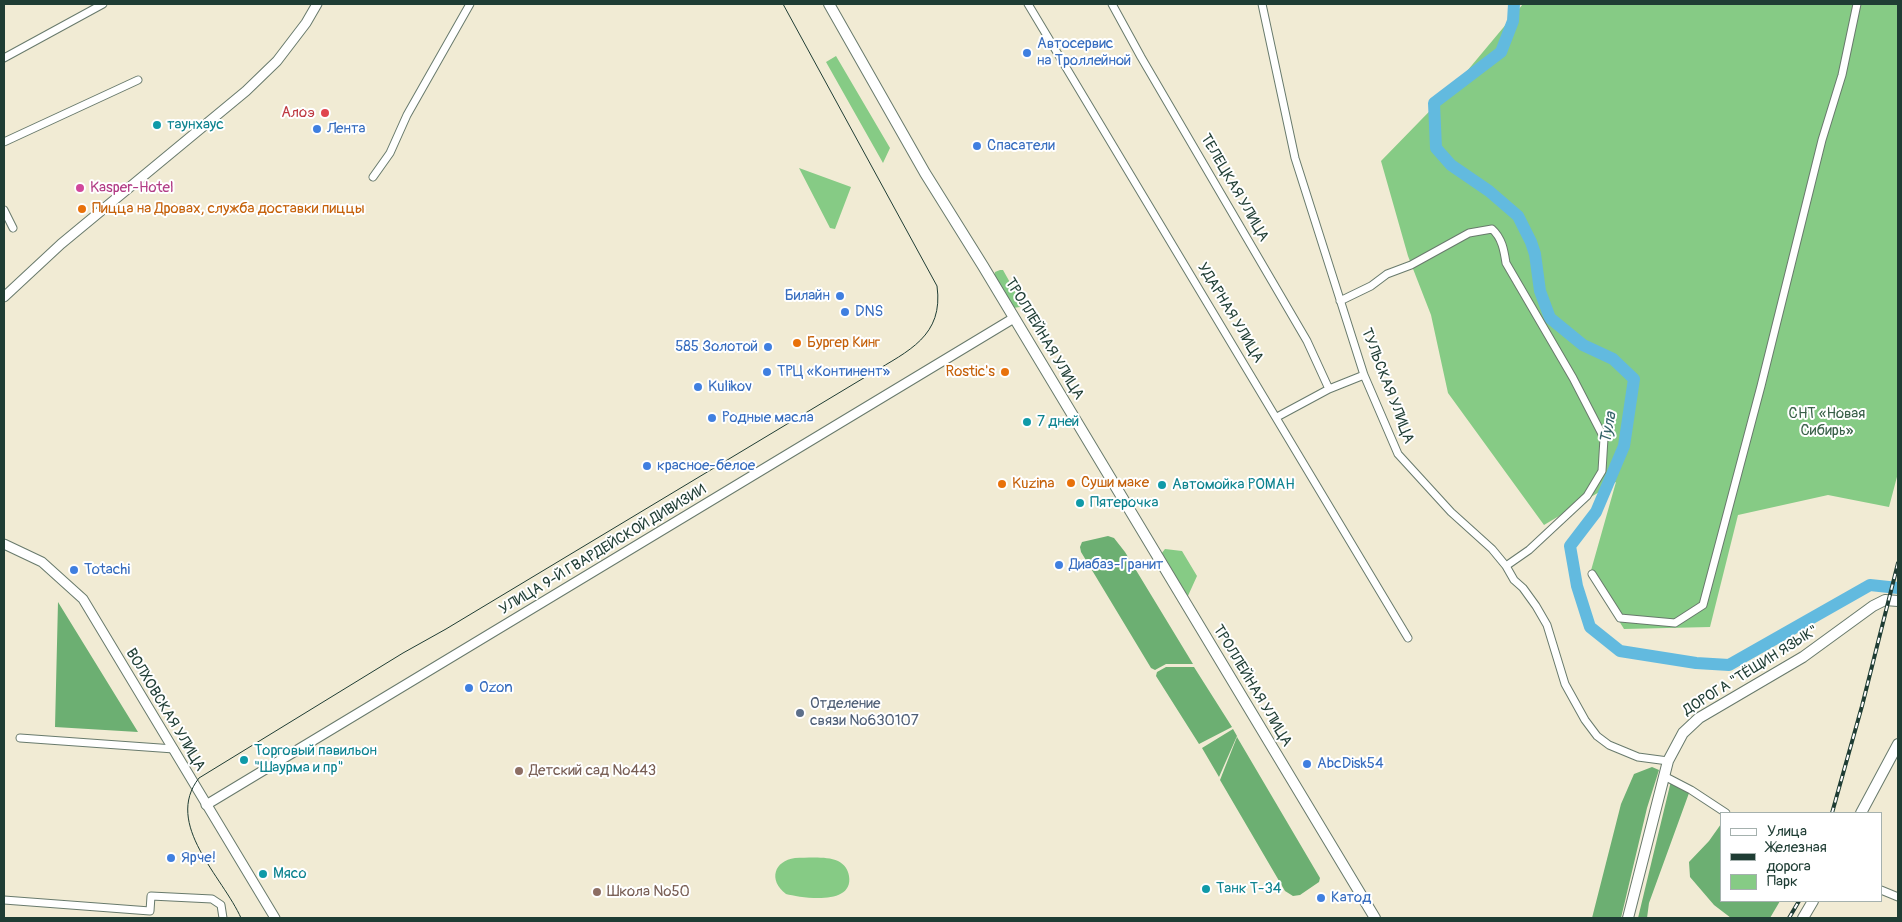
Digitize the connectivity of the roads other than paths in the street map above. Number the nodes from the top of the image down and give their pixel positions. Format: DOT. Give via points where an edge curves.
graph roads {
  1 [pos="103,4"];
  2 [pos="317,4"];
  3 [pos="470,4"];
  4 [pos="829,4"];
  5 [pos="1028,4"];
  6 [pos="1112,4"];
  7 [pos="1262,4"];
  8 [pos="1857,4"];
  9 [pos="4,58"];
  10 [pos="138,80"];
  11 [pos="4,142"];
  12 [pos="373,177"];
  13 [pos="4,210"];
  14 [pos="13,228"];
  15 [pos="4,297"];
  16 [pos="1340,301"];
  17 [pos="1014,318"];
  18 [pos="1364,375"];
  19 [pos="1328,389"];
  20 [pos="1277,417"];
  21 [pos="4,544"];
  22 [pos="1506,566"];
  23 [pos="1592,574"];
  24 [pos="1898,601"];
  25 [pos="1408,638"];
  26 [pos="20,738"];
  27 [pos="1898,744"];
  28 [pos="174,749"];
  29 [pos="1668,760"];
  30 [pos="1664,776"];
  31 [pos="206,805"];
  32 [pos="1724,812"];
  33 [pos="1862,812"];
  34 [pos="1882,890"];
  35 [pos="1898,897"];
  36 [pos="4,900"];
  37 [pos="1812,902"];
  38 [pos="223,918"];
  39 [pos="275,918"];
  40 [pos="1375,918"];
  41 [pos="1628,918"];
  42 [pos="1803,918"];
  1 -- 9 [label="street"];
  2 -- 15 [label="street" via="277,61 246,91 61,244"];
  3 -- 12 [label="street" via="390,153"];
  4 -- 17 [label="main road, ТРОЛЛЕЙНАЯ УЛИЦА" via="925,173"];
  5 -- 20 [label="street, УДАРНАЯ УЛИЦА"];
  6 -- 19 [label="street, ТЕЛЕЦКАЯ УЛИЦА" via="1307,340"];
  7 -- 16 [label="street, ТУЛЬСКАЯ УЛИЦА" via="1295,158"];
  8 -- 23 [label="street" via="1842,75 1822,140 1703,605 1675,623 1620,618"];
  10 -- 11 [label="street"];
  13 -- 14 [label="street"];
  16 -- 18 [label="street, ТУЛЬСКАЯ УЛИЦА"];
  16 -- 22 [label="street" via="1469,234 1492,229 1498,235 1506,263 1604,438 1602,471 1587,496 1529,550"];
  17 -- 31 [label="street, УЛИЦА 9-Й ГВАРДЕЙСКОЙ ДИВИЗИИ"];
  17 -- 40 [label="main road, ТРОЛЛЕЙНАЯ УЛИЦА"];
  18 -- 19 [label="street"];
  18 -- 22 [label="street, ТУЛЬСКАЯ УЛИЦА" via="1398,454"];
  19 -- 20 [label="street"];
  20 -- 25 [label="street, УДАРНАЯ УЛИЦА"];
  21 -- 28 [label="street, ВОЛХОВСКАЯ УЛИЦА" via="42,562 83,599"];
  22 -- 29 [label="street, ТУЛЬСКАЯ УЛИЦА" via="1547,625 1565,684 1597,736 1609,745 1638,757"];
  24 -- 29 [label="main road, ДОРОГА \"ТЁЩИН ЯЗЫК\"" via="1885,600 1873,606 1803,657 1699,718 1683,734"];
  26 -- 28 [label="street"];
  27 -- 33 [label="main road"];
  28 -- 31 [label="street, ВОЛХОВСКАЯ УЛИЦА"];
  29 -- 30 [label="main road, ДОРОГА \"ТЁЩИН ЯЗЫК\""];
  30 -- 32 [label="street"];
  30 -- 41 [label="main road, ДОРОГА \"ТЁЩИН ЯЗЫК\""];
  31 -- 39 [label="street, ВОЛХОВСКАЯ УЛИЦА"];
  34 -- 35 [label="street"];
  36 -- 38 [label="street" via="150,911 151,896 212,899 221,905"];
  37 -- 42 [label="main road"];
}
